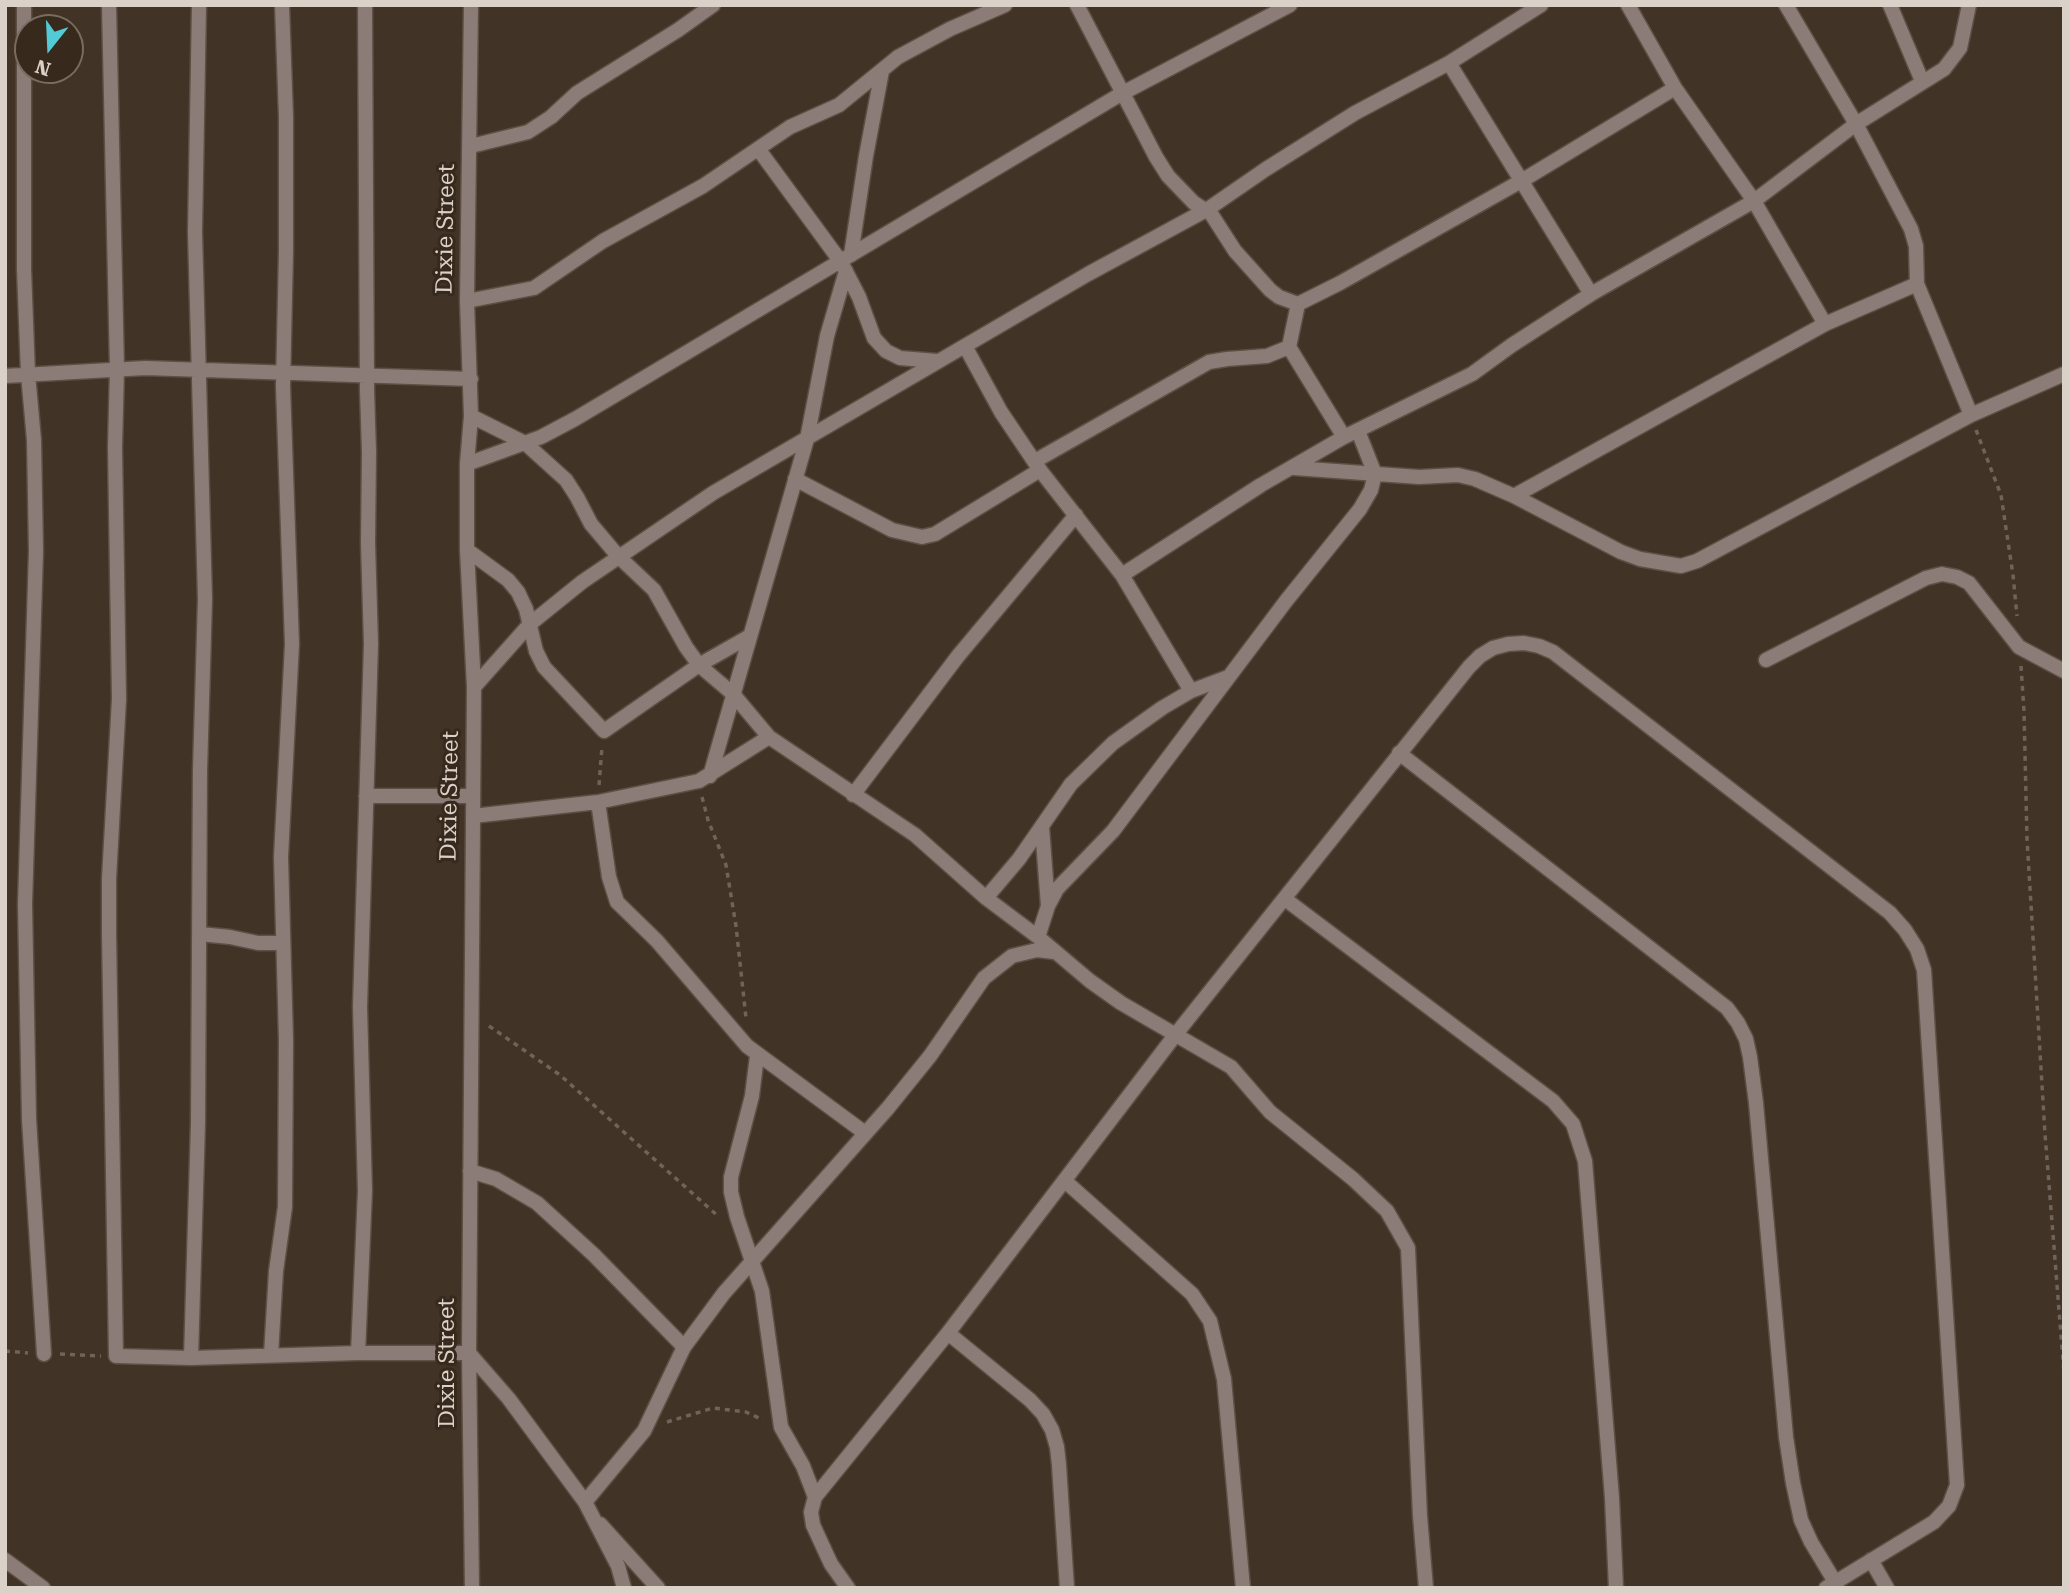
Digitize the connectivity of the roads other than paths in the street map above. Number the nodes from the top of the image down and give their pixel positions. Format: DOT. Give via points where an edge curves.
graph roads {
  1 [pos="24,5"];
  2 [pos="109,5"];
  3 [pos="199,5"];
  4 [pos="282,5"];
  5 [pos="365,5"];
  6 [pos="471,5"];
  7 [pos="713,5"];
  8 [pos="1005,5"];
  9 [pos="1077,5"];
  10 [pos="1290,5"];
  11 [pos="1541,5"];
  12 [pos="1628,5"];
  13 [pos="1786,5"];
  14 [pos="1890,5"];
  15 [pos="1969,5"];
  16 [pos="1448,63"];
  17 [pos="882,71"];
  18 [pos="1922,82"];
  19 [pos="1675,88"];
  20 [pos="1121,94"];
  21 [pos="1856,124"];
  22 [pos="471,146"];
  23 [pos="760,149"];
  24 [pos="1522,180"];
  25 [pos="1754,201"];
  26 [pos="1206,209"];
  27 [pos="846,262"];
  28 [pos="1917,284"];
  29 [pos="1591,294"];
  30 [pos="467,302"];
  31 [pos="1298,304"];
  32 [pos="1825,324"];
  33 [pos="965,346"];
  34 [pos="1289,347"];
  35 [pos="937,361"];
  36 [pos="117,369"];
  37 [pos="198,370"];
  38 [pos="283,372"];
  39 [pos="28,374"];
  40 [pos="366,374"];
  41 [pos="2064,374"];
  42 [pos="5,376"];
  43 [pos="471,379"];
  44 [pos="1971,415"];
  45 [pos="471,416"];
  46 [pos="1351,434"];
  47 [pos="807,439"];
  48 [pos="525,443"];
  49 [pos="467,464"];
  50 [pos="1038,465"];
  51 [pos="1294,468"];
  52 [pos="1376,474"];
  53 [pos="794,479"];
  54 [pos="1514,496"];
  55 [pos="1076,515"];
  56 [pos="467,550"];
  57 [pos="618,556"];
  58 [pos="1122,575"];
  59 [pos="530,624"];
  60 [pos="750,636"];
  61 [pos="1766,660"];
  62 [pos="699,665"];
  63 [pos="2064,671"];
  64 [pos="1228,677"];
  65 [pos="474,687"];
  66 [pos="1191,691"];
  67 [pos="733,694"];
  68 [pos="769,737"];
  69 [pos="1399,753"];
  70 [pos="705,779"];
  71 [pos="853,795"];
  72 [pos="366,796"];
  73 [pos="473,796"];
  74 [pos="597,802"];
  75 [pos="473,816"];
  76 [pos="1042,827"];
  77 [pos="986,898"];
  78 [pos="1285,899"];
  79 [pos="1048,906"];
  80 [pos="200,934"];
  81 [pos="1038,937"];
  82 [pos="282,943"];
  83 [pos="1054,952"];
  84 [pos="1177,1034"];
  85 [pos="752,1051"];
  86 [pos="864,1133"];
  87 [pos="470,1171"];
  88 [pos="1065,1181"];
  89 [pos="754,1261"];
  90 [pos="948,1333"];
  91 [pos="684,1347"];
  92 [pos="358,1353"];
  93 [pos="469,1353"];
  94 [pos="44,1354"];
  95 [pos="271,1355"];
  96 [pos="191,1358"];
  97 [pos="815,1497"];
  98 [pos="585,1502"];
  99 [pos="594,1519"];
  100 [pos="5,1560"];
  101 [pos="1871,1560"];
  102 [pos="1831,1585"];
  103 [pos="43,1588"];
  104 [pos="472,1588"];
  105 [pos="625,1588"];
  106 [pos="658,1588"];
  107 [pos="848,1588"];
  108 [pos="1067,1588"];
  109 [pos="1242,1588"];
  110 [pos="1426,1588"];
  111 [pos="1616,1588"];
  112 [pos="1887,1588"];
  1 -- 39 [label="street" via="23,269"];
  2 -- 36 [label="street"];
  3 -- 37 [label="street" via="195,183"];
  4 -- 38 [label="street" via="286,117"];
  5 -- 40 [label="street"];
  6 -- 22 [label="street, Dixie Street"];
  7 -- 22 [label="street" via="577,93 528,132"];
  8 -- 17 [label="street" via="950,29 898,57"];
  9 -- 20 [label="street"];
  10 -- 20 [label="street"];
  11 -- 16 [label="street"];
  12 -- 19 [label="street"];
  13 -- 21 [label="street"];
  14 -- 18 [label="street"];
  15 -- 18 [label="street" via="1960,48 1944,69"];
  16 -- 24 [label="street"];
  16 -- 26 [label="street" via="1355,113"];
  17 -- 23 [label="street" via="839,105 790,128"];
  17 -- 27 [label="street"];
  18 -- 21 [label="street"];
  19 -- 24 [label="street"];
  19 -- 25 [label="street"];
  20 -- 26 [label="street" via="1168,176"];
  20 -- 27 [label="street"];
  21 -- 25 [label="street"];
  21 -- 28 [label="street" via="1910,229 1916,246"];
  22 -- 30 [label="street, Dixie Street"];
  23 -- 27 [label="street"];
  23 -- 30 [label="street" via="704,186 603,241 534,288"];
  24 -- 29 [label="street"];
  24 -- 31 [label="street"];
  25 -- 29 [label="street"];
  25 -- 32 [label="street"];
  26 -- 31 [label="street" via="1270,290"];
  26 -- 33 [label="street"];
  27 -- 35 [label="street" via="874,338 900,358"];
  27 -- 47 [label="street"];
  27 -- 48 [label="street" via="749,313 575,419"];
  28 -- 32 [label="street"];
  28 -- 44 [label="street"];
  29 -- 46 [label="street" via="1472,374"];
  30 -- 43 [label="street, Dixie Street"];
  31 -- 34 [label="street"];
  32 -- 54 [label="street"];
  33 -- 35 [label="street"];
  33 -- 50 [label="street" via="1001,412"];
  34 -- 46 [label="street"];
  34 -- 50 [label="street" via="1267,356 1209,362"];
  35 -- 47 [label="street"];
  36 -- 37 [label="street"];
  36 -- 39 [label="street"];
  36 -- 96 [label="street" via="119,699 108,933 116,1356"];
  37 -- 38 [label="street"];
  37 -- 80 [label="street" via="205,546"];
  38 -- 40 [label="street"];
  38 -- 82 [label="street" via="292,644 281,857"];
  39 -- 42 [label="street"];
  39 -- 94 [label="street" via="36,551 25,904 29,1119"];
  40 -- 43 [label="street"];
  40 -- 72 [label="street" via="371,643"];
  41 -- 44 [label="street"];
  43 -- 45 [label="street, Dixie Street"];
  44 -- 54 [label="street" via="1681,566 1621,552"];
  45 -- 48 [label="street"];
  45 -- 49 [label="street, Dixie Street"];
  46 -- 51 [label="street"];
  46 -- 52 [label="street"];
  47 -- 53 [label="street"];
  47 -- 57 [label="street" via="713,493"];
  48 -- 49 [label="street"];
  48 -- 57 [label="street" via="566,480 591,524"];
  49 -- 56 [label="street, Dixie Street"];
  50 -- 53 [label="street" via="935,534 922,537 892,530"];
  50 -- 55 [label="street"];
  51 -- 52 [label="street"];
  51 -- 58 [label="street"];
  52 -- 54 [label="street" via="1458,475"];
  52 -- 64 [label="street" via="1371,491 1344,532"];
  53 -- 60 [label="street"];
  55 -- 58 [label="street"];
  55 -- 71 [label="street" via="958,656"];
  56 -- 59 [label="street" via="508,580"];
  56 -- 65 [label="street, Dixie Street"];
  57 -- 59 [label="street"];
  57 -- 62 [label="street" via="653,590"];
  58 -- 66 [label="street"];
  59 -- 62 [label="street" via="544,667 604,731"];
  59 -- 65 [label="street"];
  60 -- 62 [label="street"];
  60 -- 67 [label="street"];
  61 -- 63 [label="street" via="1942,574 1969,583 2019,648"];
  62 -- 67 [label="street"];
  64 -- 66 [label="street"];
  64 -- 79 [label="street" via="1113,831 1068,876"];
  65 -- 73 [label="street, Dixie Street"];
  66 -- 76 [label="street" via="1113,743 1071,784"];
  67 -- 68 [label="street"];
  67 -- 70 [label="street"];
  68 -- 70 [label="street"];
  68 -- 71 [label="street"];
  69 -- 78 [label="street"];
  69 -- 101 [label="street" via="1480,656 1508,644 1539,646 1553,652 1889,913 1917,949 1927,992 1958,1473 1955,1496 1942,1515"];
  69 -- 102 [label="street" via="1727,1008 1738,1023 1746,1039 1756,1103 1793,1483 1806,1531"];
  70 -- 74 [label="street"];
  71 -- 77 [label="street" via="915,835"];
  72 -- 73 [label="street"];
  72 -- 92 [label="street" via="360,1034 364,1241"];
  73 -- 75 [label="street, Dixie Street"];
  74 -- 75 [label="street"];
  74 -- 85 [label="street" via="617,902"];
  75 -- 87 [label="street, Dixie Street"];
  76 -- 77 [label="street"];
  76 -- 79 [label="street"];
  77 -- 81 [label="street"];
  78 -- 84 [label="street"];
  78 -- 111 [label="street" via="1553,1101 1573,1124 1585,1161"];
  79 -- 81 [label="street"];
  80 -- 82 [label="street"];
  80 -- 96 [label="street"];
  81 -- 83 [label="street"];
  82 -- 95 [label="street" via="285,1207"];
  83 -- 84 [label="street" via="1121,1003"];
  83 -- 86 [label="street" via="1022,953 998,965 930,1056"];
  84 -- 88 [label="street"];
  84 -- 110 [label="street" via="1231,1067 1269,1112 1353,1179 1387,1211 1408,1248"];
  85 -- 86 [label="street"];
  85 -- 89 [label="street" via="752,1096 730,1177 734,1204"];
  86 -- 89 [label="street"];
  87 -- 91 [label="street" via="496,1178 537,1203"];
  87 -- 93 [label="street, Dixie Street"];
  88 -- 90 [label="street"];
  88 -- 109 [label="street" via="1192,1294 1210,1321 1224,1379"];
  89 -- 91 [label="street"];
  89 -- 97 [label="street" via="768,1320 781,1427"];
  90 -- 97 [label="street"];
  90 -- 108 [label="street" via="1030,1400 1052,1430 1059,1465"];
  91 -- 98 [label="street" via="644,1431"];
  92 -- 93 [label="street"];
  92 -- 95 [label="street"];
  93 -- 98 [label="street"];
  93 -- 104 [label="street, Dixie Street"];
  95 -- 96 [label="street"];
  97 -- 107 [label="street" via="813,1525"];
  98 -- 99 [label="street"];
  99 -- 105 [label="street"];
  99 -- 106 [label="street"];
  100 -- 103 [label="street"];
  101 -- 102 [label="street"];
  101 -- 112 [label="street"];
}
